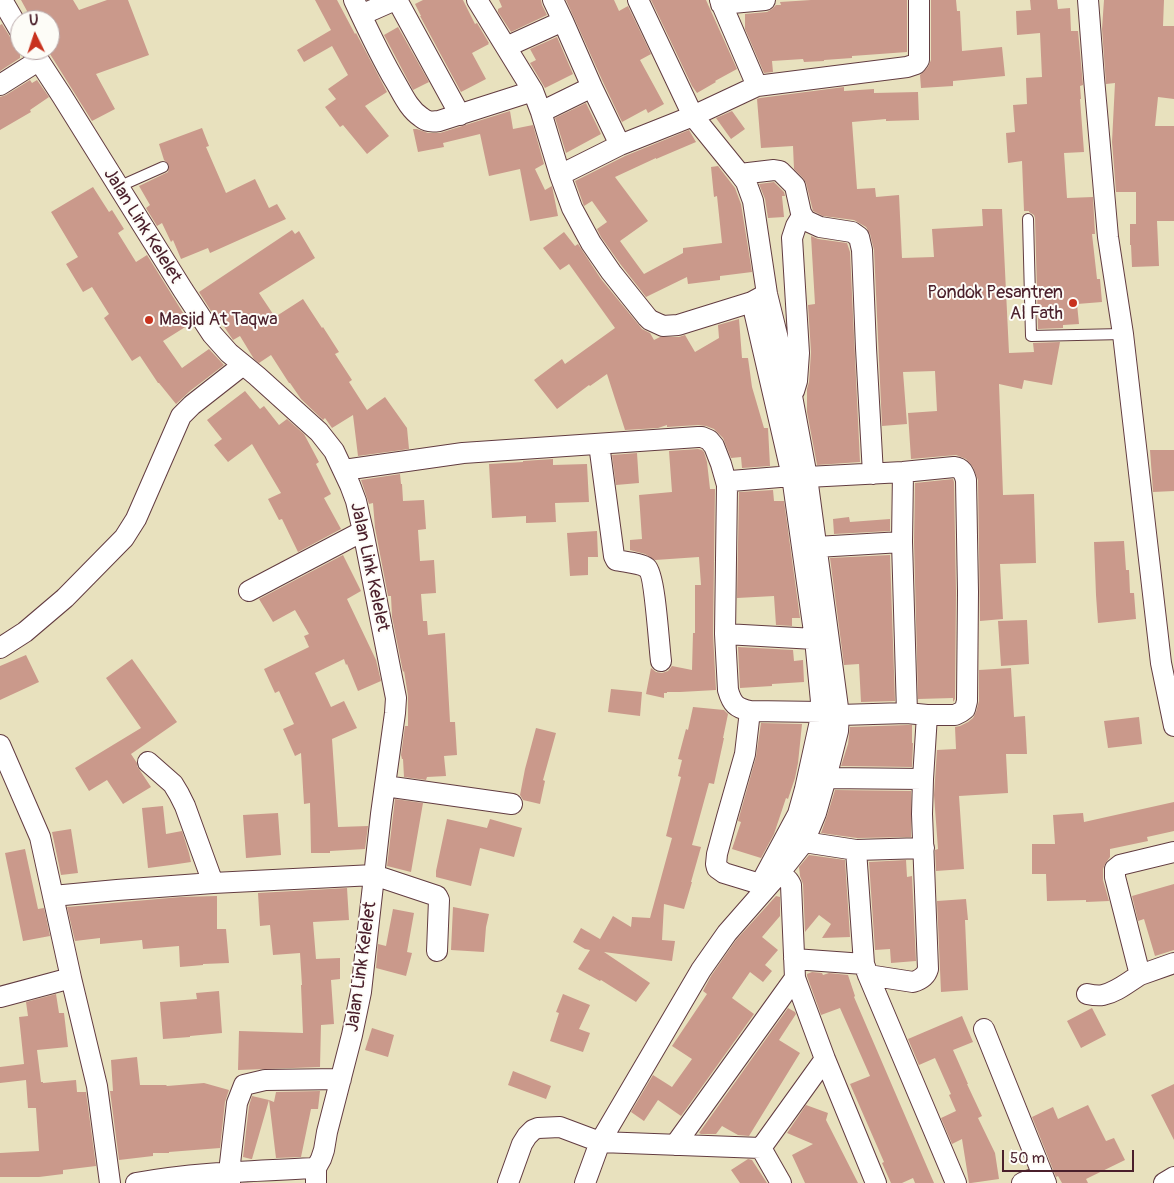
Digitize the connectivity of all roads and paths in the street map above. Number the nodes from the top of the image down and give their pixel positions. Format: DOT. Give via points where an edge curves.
graph roads {
  1 [pos="2,0"];
  2 [pos="396,0"];
  3 [pos="477,0"];
  4 [pos="553,0"];
  5 [pos="638,0"];
  6 [pos="765,0"];
  7 [pos="919,0"];
  8 [pos="1088,0"];
  9 [pos="721,2"];
  10 [pos="357,8"];
  11 [pos="10,14"];
  12 [pos="564,21"];
  13 [pos="506,47"];
  14 [pos="29,60"];
  15 [pos="38,60"];
  16 [pos="0,85"];
  17 [pos="757,86"];
  18 [pos="592,87"];
  19 [pos="533,91"];
  20 [pos="541,112"];
  21 [pos="460,115"];
  22 [pos="693,116"];
  23 [pos="620,145"];
  24 [pos="163,167"];
  25 [pos="740,174"];
  26 [pos="560,175"];
  27 [pos="118,187"];
  28 [pos="802,216"];
  29 [pos="1028,219"];
  30 [pos="759,298"];
  31 [pos="1123,334"];
  32 [pos="243,365"];
  33 [pos="792,396"];
  34 [pos="600,444"];
  35 [pos="344,470"];
  36 [pos="903,472"];
  37 [pos="873,474"];
  38 [pos="800,476"];
  39 [pos="727,485"];
  40 [pos="363,531"];
  41 [pos="902,542"];
  42 [pos="816,547"];
  43 [pos="812,571"];
  44 [pos="249,591"];
  45 [pos="725,634"];
  46 [pos="815,639"];
  47 [pos="0,648"];
  48 [pos="661,661"];
  49 [pos="1168,663"];
  50 [pos="750,711"];
  51 [pos="831,713"];
  52 [pos="907,713"];
  53 [pos="927,715"];
  54 [pos="1174,726"];
  55 [pos="0,745"];
  56 [pos="148,762"];
  57 [pos="826,778"];
  58 [pos="923,779"];
  59 [pos="385,786"];
  60 [pos="512,804"];
  61 [pos="804,842"];
  62 [pos="924,848"];
  63 [pos="856,850"];
  64 [pos="1174,852"];
  65 [pos="374,875"];
  66 [pos="768,882"];
  67 [pos="213,883"];
  68 [pos="52,896"];
  69 [pos="437,951"];
  70 [pos="1174,963"];
  71 [pos="794,969"];
  72 [pos="866,970"];
  73 [pos="1140,975"];
  74 [pos="71,978"];
  75 [pos="1087,994"];
  76 [pos="0,998"];
  77 [pos="984,1029"];
  78 [pos="825,1059"];
  79 [pos="341,1079"];
  80 [pos="600,1142"];
  81 [pos="675,1145"];
  82 [pos="761,1148"];
  83 [pos="316,1176"];
  84 [pos="1174,1176"];
  85 [pos="229,1177"];
  86 [pos="110,1183"];
  87 [pos="136,1183"];
  88 [pos="508,1183"];
  89 [pos="586,1183"];
  90 [pos="781,1183"];
  91 [pos="876,1183"];
  92 [pos="956,1183"];
  93 [pos="1022,1183"];
  94 [pos="1040,1183"];
  95 [pos="1046,1183"];
  96 [pos="1164,1183"];
  1 -- 11 [label="street"];
  2 -- 10 [label="street"];
  2 -- 21 [label="street"];
  3 -- 13 [label="street"];
  4 -- 12 [label="street"];
  5 -- 22 [label="street"];
  6 -- 9 [label="street"];
  7 -- 17 [label="street" via="919,60 916,64"];
  8 -- 31 [label="street" via="1108,237"];
  9 -- 17 [label="street"];
  10 -- 21 [label="street" via="380,57 416,114 435,122"];
  12 -- 13 [label="street"];
  12 -- 18 [label="street"];
  13 -- 19 [label="street"];
  14 -- 16 [label="street"];
  15 -- 27 [label="street, Jalan Link Kelelet"];
  17 -- 22 [label="street"];
  18 -- 20 [label="street"];
  18 -- 23 [label="street"];
  19 -- 20 [label="street"];
  19 -- 21 [label="street"];
  20 -- 26 [label="street"];
  22 -- 23 [label="street"];
  22 -- 25 [label="street"];
  23 -- 26 [label="street"];
  24 -- 27 [label="lane"];
  25 -- 28 [label="street" via="780,171 795,186"];
  25 -- 30 [label="street" via="753,201"];
  26 -- 30 [label="street" via="572,208 591,243 650,320 663,326 678,325"];
  27 -- 32 [label="street, Jalan Link Kelelet" via="212,334"];
  28 -- 33 [label="street" via="792,238 799,353 797,381"];
  28 -- 37 [label="street" via="820,227 855,233 860,240"];
  29 -- 31 [label="lane" via="1031,336"];
  30 -- 33 [label="street"];
  30 -- 38 [label="street"];
  31 -- 49 [label="street"];
  32 -- 35 [label="street, Jalan Link Kelelet" via="319,432"];
  32 -- 47 [label="street" via="181,416 136,519 124,538 65,598 25,632"];
  33 -- 38 [label="street"];
  34 -- 35 [label="street" via="463,453"];
  34 -- 39 [label="street" via="706,438 717,452"];
  34 -- 48 [label="street" via="614,556 616,560 649,570"];
  35 -- 40 [label="street, Jalan Link Kelelet"];
  36 -- 37 [label="street"];
  36 -- 41 [label="street"];
  36 -- 53 [label="street" via="957,467 966,480 967,704 959,714"];
  37 -- 38 [label="street"];
  38 -- 39 [label="street" via="731,481"];
  38 -- 42 [label="street"];
  38 -- 43 [label="street"];
  39 -- 45 [label="street"];
  40 -- 44 [label="street"];
  40 -- 59 [label="street, Jalan Link Kelelet" via="396,698"];
  41 -- 42 [label="street"];
  41 -- 52 [label="street"];
  42 -- 43 [label="street"];
  43 -- 46 [label="street"];
  43 -- 51 [label="street"];
  45 -- 46 [label="street"];
  45 -- 50 [label="street" via="730,697 739,709"];
  46 -- 51 [label="street"];
  49 -- 54 [label="street"];
  50 -- 51 [label="street"];
  50 -- 66 [label="street" via="745,754 716,864 724,873"];
  51 -- 52 [label="street"];
  51 -- 57 [label="street" via="838,731"];
  51 -- 66 [label="street" via="798,814"];
  52 -- 53 [label="street"];
  53 -- 58 [label="street"];
  55 -- 68 [label="street" via="40,837"];
  56 -- 67 [label="street" via="173,784 179,794"];
  57 -- 58 [label="street"];
  57 -- 61 [label="street"];
  58 -- 62 [label="street"];
  59 -- 60 [label="street"];
  59 -- 65 [label="street, Jalan Link Kelelet"];
  61 -- 63 [label="street"];
  61 -- 66 [label="street"];
  62 -- 63 [label="street"];
  62 -- 72 [label="street" via="927,972 913,982"];
  63 -- 72 [label="street"];
  64 -- 73 [label="street" via="1115,869"];
  65 -- 67 [label="street"];
  65 -- 69 [label="street" via="437,896"];
  65 -- 79 [label="street, Jalan Link Kelelet" via="361,992"];
  66 -- 71 [label="street" via="783,877 792,885"];
  66 -- 80 [label="street" via="701,970"];
  67 -- 68 [label="street"];
  68 -- 74 [label="street"];
  70 -- 73 [label="street"];
  71 -- 72 [label="street"];
  71 -- 78 [label="street"];
  71 -- 81 [label="street"];
  72 -- 92 [label="street"];
  73 -- 75 [label="street" via="1102,996"];
  74 -- 76 [label="street"];
  74 -- 86 [label="street" via="96,1086"];
  77 -- 95 [label="street"];
  78 -- 82 [label="street"];
  78 -- 91 [label="street"];
  79 -- 83 [label="street, Jalan Link Kelelet"];
  79 -- 85 [label="street" via="265,1080 244,1085 237,1103"];
  80 -- 81 [label="street"];
  80 -- 88 [label="street" via="560,1127 533,1130 522,1144"];
  80 -- 89 [label="street"];
  81 -- 82 [label="street"];
  82 -- 90 [label="street"];
  83 -- 85 [label="street"];
  84 -- 96 [label="street"];
  85 -- 87 [label="street"];
  93 -- 94 [label="street" via="1032,1179"];
}
